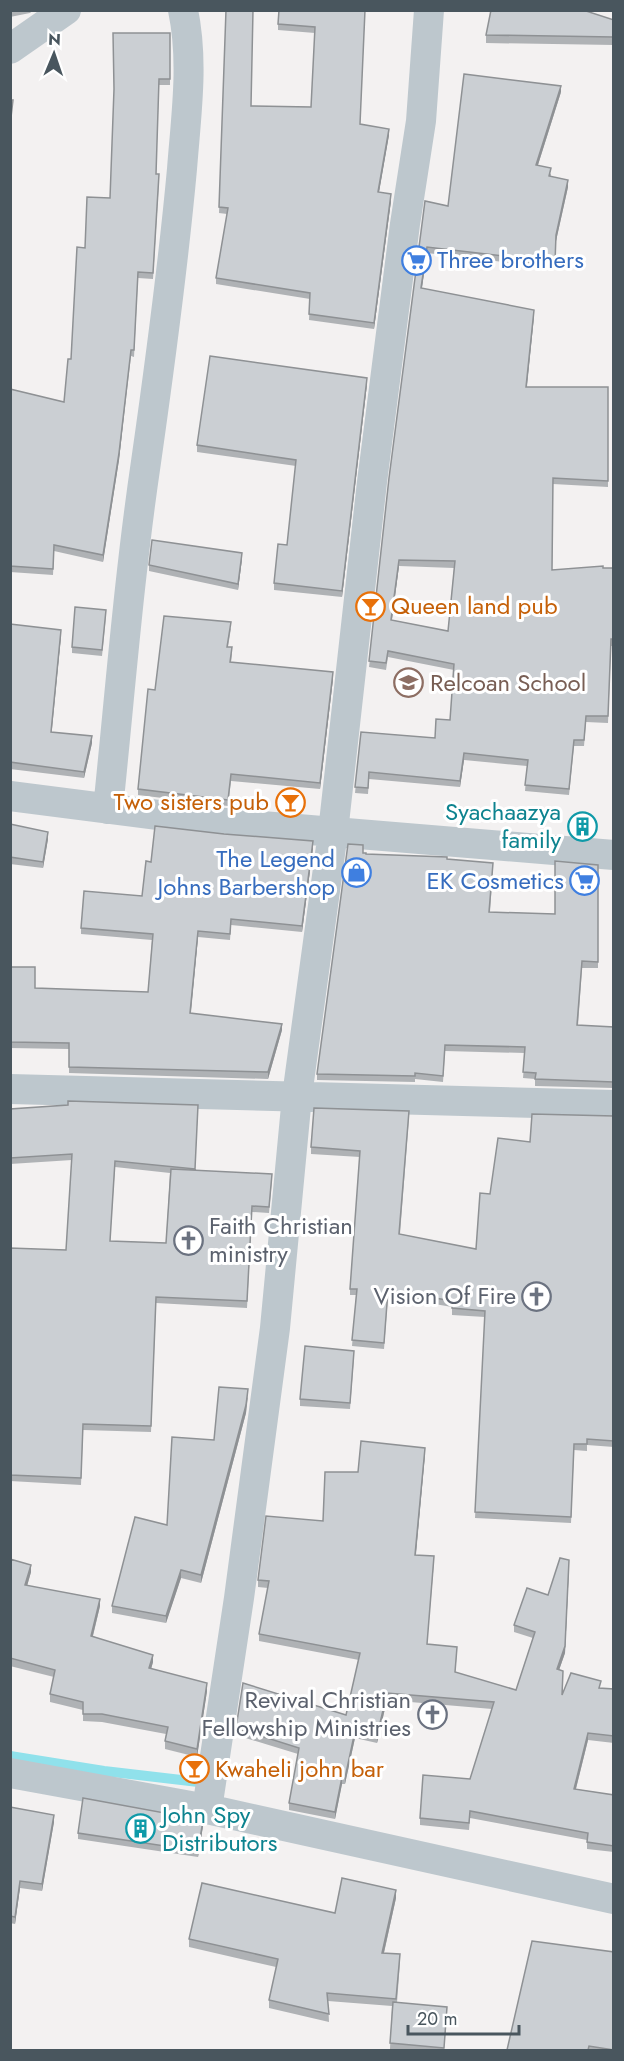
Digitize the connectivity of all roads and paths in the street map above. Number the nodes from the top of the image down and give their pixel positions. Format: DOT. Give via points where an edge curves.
graph roads {
  1 [pos="66,10"];
  2 [pos="183,10"];
  3 [pos="429,10"];
  4 [pos="10,49"];
  5 [pos="10,796"];
  6 [pos="108,809"];
  7 [pos="333,832"];
  8 [pos="614,855"];
  9 [pos="10,1089"];
  10 [pos="297,1096"];
  11 [pos="614,1105"];
  12 [pos="10,1773"];
  13 [pos="207,1809"];
  14 [pos="614,1899"];
  1 -- 4 [label="street"];
  2 -- 6 [label="street" via="189,46 188,96 176,232 138,513"];
  3 -- 7 [label="street" via="421,121 372,482"];
  5 -- 6 [label="street"];
  6 -- 7 [label="street"];
  7 -- 8 [label="street"];
  7 -- 10 [label="street"];
  9 -- 10 [label="street"];
  10 -- 11 [label="street"];
  10 -- 13 [label="street" via="261,1439"];
  12 -- 13 [label="street"];
  13 -- 14 [label="street"];
}
